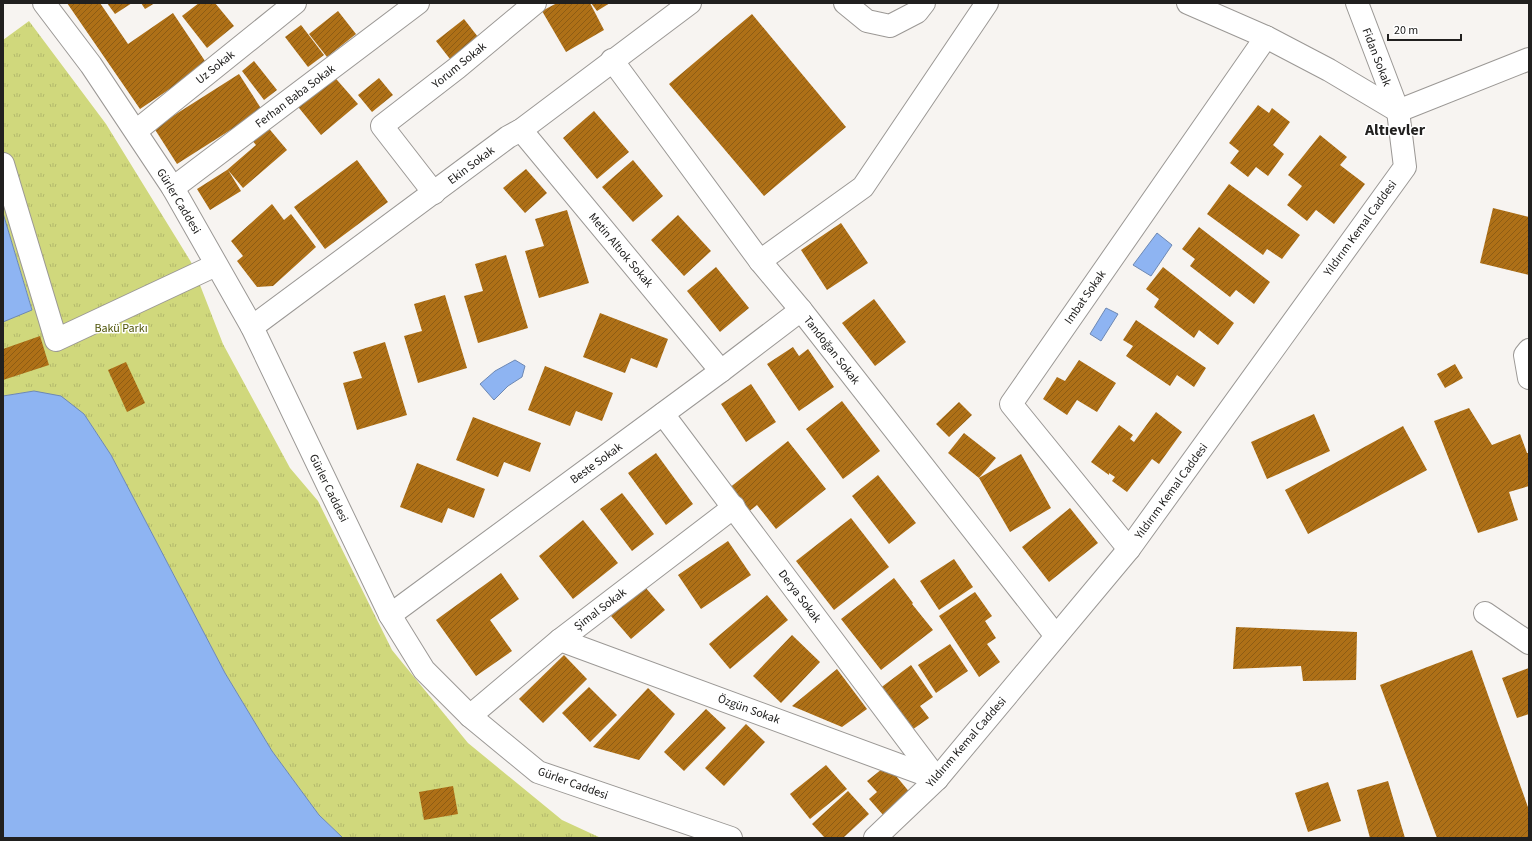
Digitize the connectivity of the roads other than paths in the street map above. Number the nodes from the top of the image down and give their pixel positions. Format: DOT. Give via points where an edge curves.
graph roads {
  1 [pos="44,3"];
  2 [pos="295,3"];
  3 [pos="418,3"];
  4 [pos="535,3"];
  5 [pos="690,3"];
  6 [pos="845,3"];
  7 [pos="924,3"];
  8 [pos="987,3"];
  9 [pos="1188,3"];
  10 [pos="1357,3"];
  11 [pos="1266,37"];
  12 [pos="1529,59"];
  13 [pos="612,60"];
  14 [pos="1398,111"];
  15 [pos="521,130"];
  16 [pos="136,131"];
  17 [pos="3,164"];
  18 [pos="173,188"];
  19 [pos="434,192"];
  20 [pos="760,262"];
  21 [pos="216,264"];
  22 [pos="801,310"];
  23 [pos="252,327"];
  24 [pos="1529,350"];
  25 [pos="721,371"];
  26 [pos="1529,378"];
  27 [pos="663,414"];
  28 [pos="734,507"];
  29 [pos="1129,549"];
  30 [pos="1484,613"];
  31 [pos="390,615"];
  32 [pos="1056,636"];
  33 [pos="560,640"];
  34 [pos="1529,644"];
  35 [pos="470,716"];
  36 [pos="937,779"];
  37 [pos="731,838"];
  38 [pos="875,838"];
  1 -- 16 [label="street, Gürler Caddesi"];
  2 -- 16 [label="street, Uz Sokak"];
  3 -- 18 [label="street, Ferhan Baba Sokak"];
  4 -- 19 [label="street, Yorum Sokak" via="382,126"];
  5 -- 13 [label="street, Ekin Sokak"];
  6 -- 7 [label="street" via="867,21 890,26 917,12"];
  8 -- 20 [label="street" via="863,187"];
  9 -- 11 [label="street"];
  10 -- 14 [label="street, Fidan Sokak"];
  11 -- 14 [label="street" via="1329,70"];
  11 -- 29 [label="street, Imbat Sokak" via="1011,404"];
  12 -- 14 [label="street"];
  13 -- 15 [label="street, Ekin Sokak"];
  13 -- 20 [label="street, Tandoğan Sokak"];
  14 -- 29 [label="street, Yıldırım Kemal Caddesi" via="1405,167"];
  15 -- 19 [label="street, Ekin Sokak"];
  15 -- 25 [label="street, Metin Altıok Sokak"];
  16 -- 18 [label="street, Gürler Caddesi"];
  17 -- 21 [label="street" via="56,340"];
  18 -- 21 [label="street, Gürler Caddesi"];
  19 -- 23 [label="street, Ekin Sokak"];
  20 -- 22 [label="street, Tandoğan Sokak"];
  21 -- 23 [label="street, Gürler Caddesi"];
  22 -- 25 [label="street, Beste Sokak"];
  22 -- 32 [label="street, Tandoğan Sokak"];
  23 -- 31 [label="street, Gürler Caddesi"];
  24 -- 26 [label="street" via="1525,355"];
  25 -- 27 [label="street, Beste Sokak"];
  27 -- 28 [label="street, Derya Sokak"];
  27 -- 31 [label="street, Beste Sokak"];
  28 -- 33 [label="street, Şimal Sokak"];
  28 -- 36 [label="street, Derya Sokak"];
  29 -- 32 [label="street, Yıldırım Kemal Caddesi"];
  30 -- 34 [label="street"];
  31 -- 35 [label="street, Gürler Caddesi" via="424,670"];
  32 -- 36 [label="street, Yıldırım Kemal Caddesi"];
  33 -- 35 [label="street, Şimal Sokak"];
  33 -- 36 [label="street, Özgün Sokak"];
  35 -- 37 [label="street, Gürler Caddesi" via="538,772"];
  36 -- 38 [label="street, Yıldırım Kemal Caddesi"];
}
